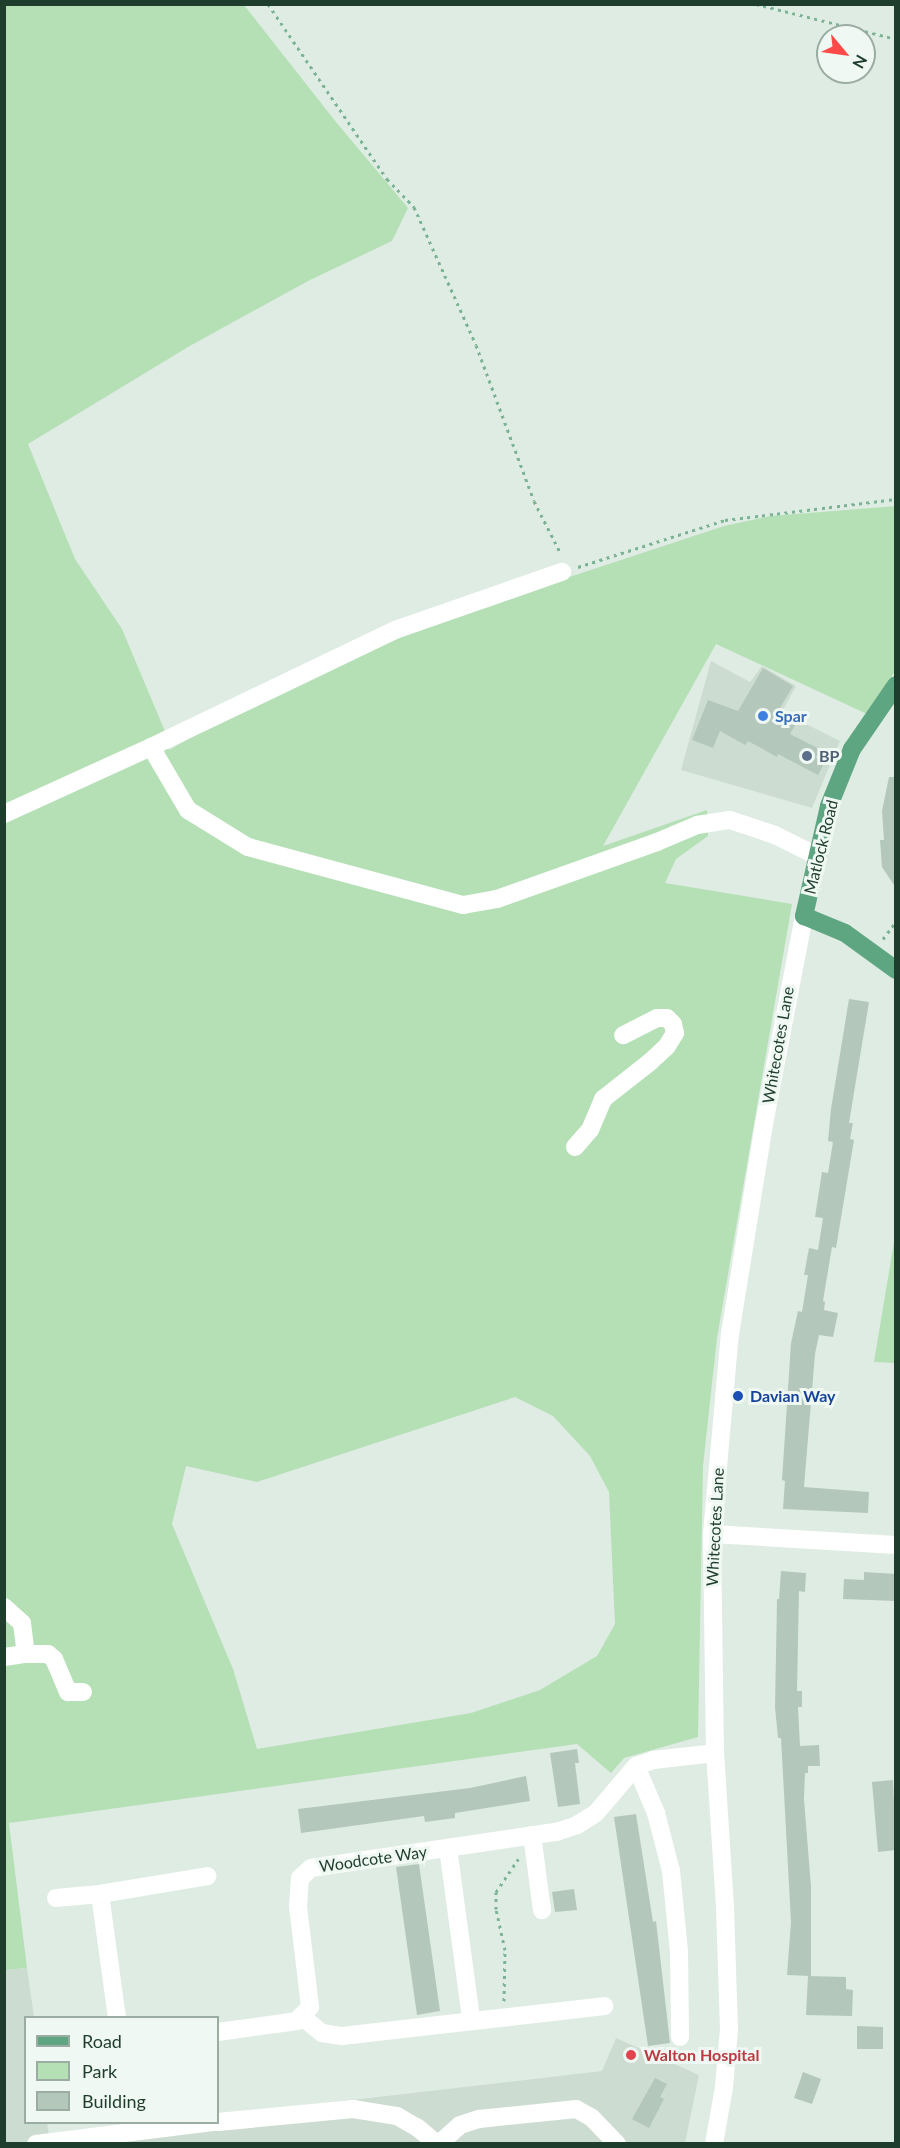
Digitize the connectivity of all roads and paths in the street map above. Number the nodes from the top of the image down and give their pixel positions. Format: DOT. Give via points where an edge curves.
graph roads {
  1 [pos="268,4"];
  2 [pos="756,4"];
  3 [pos="896,39"];
  4 [pos="896,499"];
  5 [pos="562,573"];
  6 [pos="896,685"];
  7 [pos="151,747"];
  8 [pos="4,814"];
  9 [pos="817,856"];
  10 [pos="804,916"];
  11 [pos="896,970"];
  12 [pos="623,1035"];
  13 [pos="576,1147"];
  14 [pos="712,1534"];
  15 [pos="896,1545"];
  16 [pos="4,1607"];
  17 [pos="26,1654"];
  18 [pos="4,1657"];
  19 [pos="83,1692"];
  20 [pos="715,1753"];
  21 [pos="636,1766"];
  22 [pos="526,1836"];
  23 [pos="448,1848"];
  24 [pos="207,1876"];
  25 [pos="100,1894"];
  26 [pos="56,1898"];
  27 [pos="542,1910"];
  28 [pos="604,2006"];
  29 [pos="117,2016"];
  30 [pos="301,2016"];
  31 [pos="505,2016"];
  32 [pos="471,2019"];
  33 [pos="219,2032"];
  34 [pos="680,2037"];
  35 [pos="219,2122"];
  36 [pos="199,2124"];
  37 [pos="36,2144"];
  38 [pos="438,2144"];
  39 [pos="617,2144"];
  40 [pos="714,2144"];
  1 -- 5 [label="path" via="387,179 414,207 476,345 534,501 565,562"];
  2 -- 3 [label="path"];
  4 -- 5 [label="path" via="725,520"];
  5 -- 7 [label="street" via="395,630"];
  6 -- 9 [label="main road, Matlock Road" via="852,749 830,806"];
  7 -- 8 [label="street"];
  7 -- 9 [label="street" via="188,810 248,847 463,905 497,899 697,825 730,820 775,835"];
  9 -- 10 [label="main road, Matlock Road"];
  10 -- 11 [label="main road" via="845,933"];
  10 -- 14 [label="street, Whitecotes Lane" via="768,1101 730,1334"];
  12 -- 13 [label="street" via="657,1018 667,1018 675,1033 650,1062 603,1099 590,1130"];
  14 -- 15 [label="street"];
  14 -- 20 [label="street, Whitecotes Lane"];
  16 -- 17 [label="street" via="22,1623"];
  17 -- 18 [label="street"];
  17 -- 19 [label="street" via="48,1654 68,1692"];
  20 -- 21 [label="street" via="653,1760"];
  20 -- 40 [label="street, Whitecotes Lane" via="729,2029"];
  21 -- 22 [label="street, Woodcote Way" via="596,1814 577,1825"];
  21 -- 34 [label="street" via="656,1813 671,1871 679,1951"];
  22 -- 23 [label="street, Woodcote Way"];
  22 -- 27 [label="street"];
  22 -- 31 [label="path" via="520,1856 496,1892 505,1950"];
  23 -- 30 [label="street, Woodcote Way" via="310,1868 300,1878 298,1906 310,2007"];
  23 -- 32 [label="street, Woodcote Way"];
  24 -- 25 [label="street"];
  25 -- 26 [label="street"];
  25 -- 29 [label="street"];
  28 -- 31 [label="street"];
  30 -- 32 [label="street" via="322,2033 342,2036"];
  30 -- 33 [label="street" via="297,2021"];
  31 -- 32 [label="street"];
  35 -- 38 [label="street" via="353,2109 397,2116"];
  36 -- 37 [label="street"];
  38 -- 39 [label="street" via="460,2125 479,2119 576,2109 592,2118"];
}
